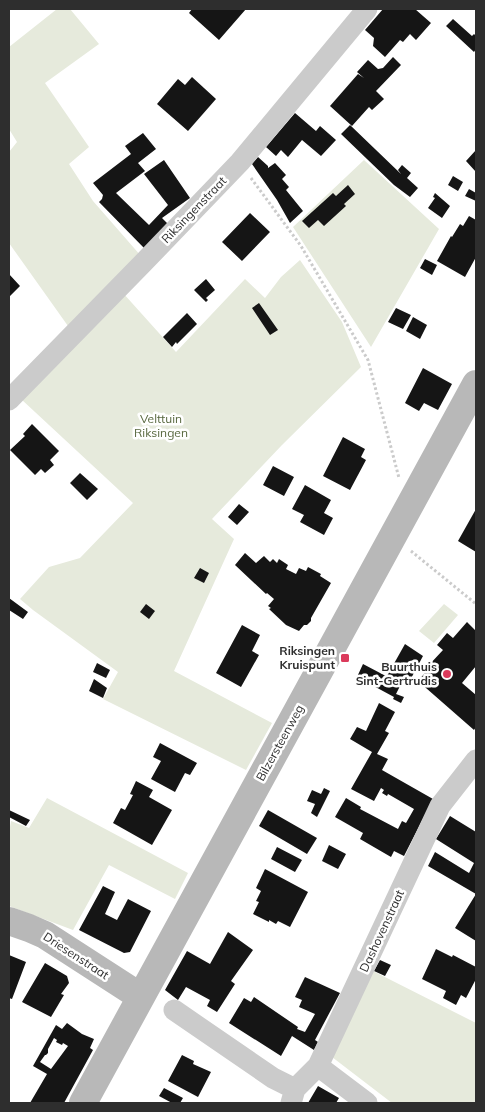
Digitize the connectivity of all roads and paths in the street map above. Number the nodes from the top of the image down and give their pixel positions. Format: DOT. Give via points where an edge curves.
graph roads {
  1 [pos="368,9"];
  2 [pos="240,162"];
  3 [pos="476,384"];
  4 [pos="9,400"];
  5 [pos="412,500"];
  6 [pos="393,535"];
  7 [pos="476,604"];
  8 [pos="476,760"];
  9 [pos="9,921"];
  10 [pos="141,997"];
  11 [pos="174,1010"];
  12 [pos="318,1066"];
  13 [pos="293,1096"];
  14 [pos="83,1103"];
  15 [pos="367,1103"];
  1 -- 2 [label="street, Riksingenstraat"];
  2 -- 4 [label="street, Riksingenstraat"];
  2 -- 5 [label="path" via="301,246 368,360 399,478"];
  3 -- 5 [label="main road, Bilzersteenweg"];
  5 -- 6 [label="main road, Bilzersteenweg"];
  6 -- 7 [label="path"];
  6 -- 10 [label="main road, Bilzersteenweg"];
  8 -- 12 [label="street, Dashovenstraat" via="440,806"];
  9 -- 10 [label="main road, Driesenstraat" via="45,935"];
  10 -- 14 [label="main road, Bilzersteenweg"];
  11 -- 13 [label="street" via="273,1078"];
  12 -- 13 [label="street, Dashovenstraat"];
  12 -- 15 [label="street"];
}
